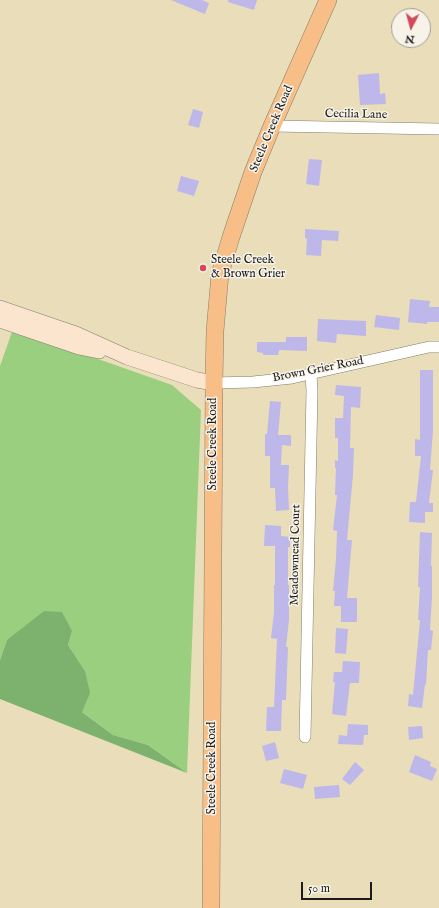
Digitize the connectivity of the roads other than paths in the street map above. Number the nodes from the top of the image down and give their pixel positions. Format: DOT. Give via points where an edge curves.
graph roads {
  1 [pos="328,0"];
  2 [pos="272,126"];
  3 [pos="439,129"];
  4 [pos="1,320"];
  5 [pos="439,347"];
  6 [pos="312,374"];
  7 [pos="214,383"];
  8 [pos="305,737"];
  9 [pos="211,908"];
  1 -- 2 [label="main road, Steele Creek Road"];
  2 -- 3 [label="street, Cecilia Lane"];
  2 -- 7 [label="main road, Steele Creek Road" via="221,269 215,331"];
  4 -- 7 [label="main road, Brown Grier Road" via="76,334 127,357"];
  5 -- 6 [label="street, Brown Grier Road" via="429,347"];
  6 -- 7 [label="street, Brown Grier Road" via="277,380"];
  6 -- 8 [label="street, Meadowmead Court"];
  7 -- 9 [label="main road, Steele Creek Road"];
}
